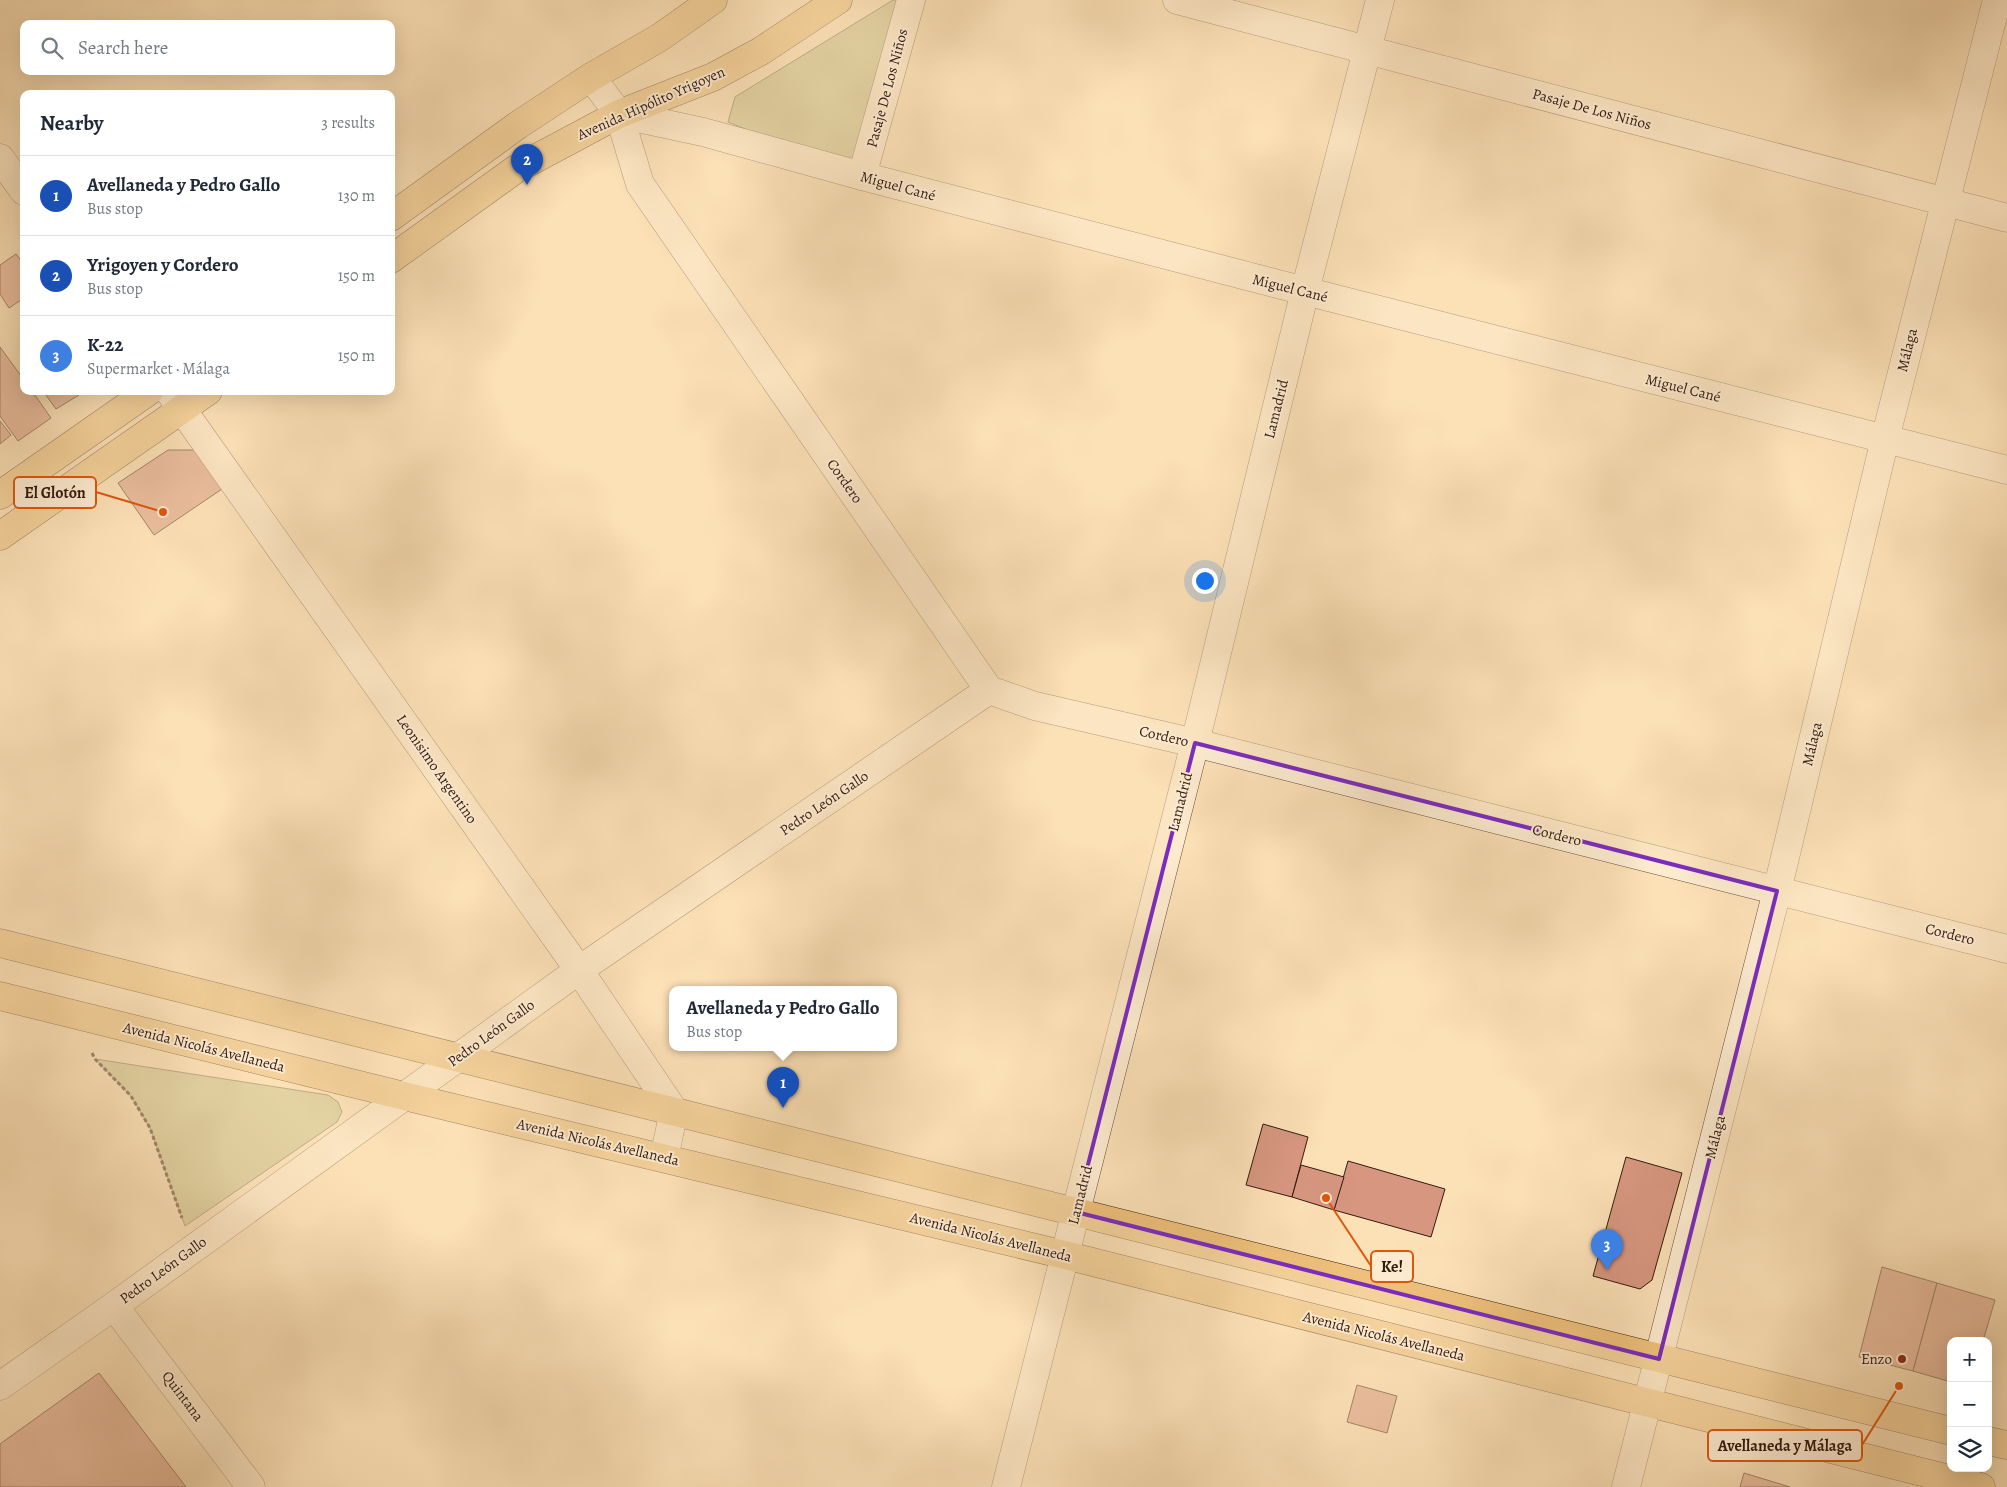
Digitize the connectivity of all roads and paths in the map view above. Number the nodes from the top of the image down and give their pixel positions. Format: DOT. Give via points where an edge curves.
graph roads {
  1 [pos="713,0"];
  2 [pos="838,0"];
  3 [pos="911,0"];
  4 [pos="1177,0"];
  5 [pos="1380,0"];
  6 [pos="1997,0"];
  7 [pos="1367,49"];
  8 [pos="591,78"];
  9 [pos="619,114"];
  10 [pos="0,158"];
  11 [pos="862,176"];
  12 [pos="20,186"];
  13 [pos="1945,202"];
  14 [pos="395,214"];
  15 [pos="2007,218"];
  16 [pos="395,256"];
  17 [pos="1305,291"];
  18 [pos="143,395"];
  19 [pos="195,395"];
  20 [pos="175,401"];
  21 [pos="1885,439"];
  22 [pos="2007,470"];
  23 [pos="1,493"];
  24 [pos="0,536"];
  25 [pos="989,690"];
  26 [pos="1195,743"];
  27 [pos="1777,891"];
  28 [pos="0,943"];
  29 [pos="2007,949"];
  30 [pos="579,970"];
  31 [pos="0,996"];
  32 [pos="77,1015"];
  33 [pos="458,1058"];
  34 [pos="404,1096"];
  35 [pos="674,1111"];
  36 [pos="664,1158"];
  37 [pos="1076,1212"];
  38 [pos="193,1248"];
  39 [pos="1065,1255"];
  40 [pos="114,1306"];
  41 [pos="1659,1359"];
  42 [pos="0,1386"];
  43 [pos="1648,1403"];
  44 [pos="1947,1430"];
  45 [pos="1992,1442"];
  46 [pos="2007,1445"];
  47 [pos="251,1487"];
  48 [pos="1006,1487"];
  49 [pos="1626,1487"];
  50 [pos="1980,1487"];
  1 -- 8 [label="main road" via="659,38"];
  2 -- 9 [label="main road, Avenida Hipólito Yrigoyen" via="760,51 713,77"];
  3 -- 11 [label="street, Pasaje De Los Niños"];
  4 -- 7 [label="street, Pasaje De Los Niños"];
  5 -- 7 [label="street, Lamadrid"];
  6 -- 13 [label="street, Málaga"];
  7 -- 13 [label="street, Pasaje De Los Niños"];
  7 -- 17 [label="street, Lamadrid"];
  8 -- 9 [label="street"];
  8 -- 14 [label="main road"];
  9 -- 11 [label="street, Miguel Cané" via="703,132"];
  9 -- 16 [label="main road, Avenida Hipólito Yrigoyen" via="516,169"];
  9 -- 25 [label="street, Cordero" via="640,184"];
  10 -- 12 [label="street"];
  11 -- 17 [label="street, Miguel Cané"];
  13 -- 15 [label="street, Pasaje De Los Niños"];
  13 -- 21 [label="street, Málaga"];
  17 -- 21 [label="street, Miguel Cané"];
  17 -- 26 [label="street, Lamadrid"];
  18 -- 23 [label="main road"];
  19 -- 20 [label="main road"];
  20 -- 24 [label="main road"];
  20 -- 30 [label="street, Leonisimo Argentino"];
  21 -- 22 [label="street, Miguel Cané"];
  21 -- 27 [label="street, Málaga"];
  25 -- 26 [label="street, Cordero" via="1035,706"];
  25 -- 30 [label="street, Pedro León Gallo"];
  26 -- 27 [label="street, Cordero"];
  26 -- 37 [label="street, Lamadrid"];
  27 -- 29 [label="street, Cordero"];
  27 -- 41 [label="street, Málaga"];
  28 -- 33 [label="main road"];
  30 -- 33 [label="street, Pedro León Gallo"];
  30 -- 35 [label="street, Leonisimo Argentino"];
  31 -- 32 [label="main road, Avenida Nicolás Avellaneda"];
  32 -- 34 [label="main road, Avenida Nicolás Avellaneda"];
  32 -- 38 [label="path" via="95,1059 131,1096 150,1128"];
  33 -- 34 [label="street, Pedro León Gallo"];
  33 -- 35 [label="main road"];
  34 -- 36 [label="main road, Avenida Nicolás Avellaneda"];
  34 -- 38 [label="street, Pedro León Gallo"];
  35 -- 36 [label="street"];
  35 -- 37 [label="main road"];
  36 -- 39 [label="main road, Avenida Nicolás Avellaneda"];
  37 -- 39 [label="street, Lamadrid"];
  37 -- 41 [label="main road"];
  38 -- 40 [label="street, Pedro León Gallo"];
  39 -- 43 [label="main road, Avenida Nicolás Avellaneda"];
  39 -- 48 [label="street, Lamadrid"];
  40 -- 42 [label="street, Pedro León Gallo"];
  40 -- 47 [label="street, Quintana"];
  41 -- 43 [label="street, Málaga"];
  41 -- 44 [label="main road"];
  43 -- 49 [label="street, Málaga"];
  43 -- 50 [label="main road, Avenida Nicolás Avellaneda"];
  45 -- 46 [label="main road"];
}
